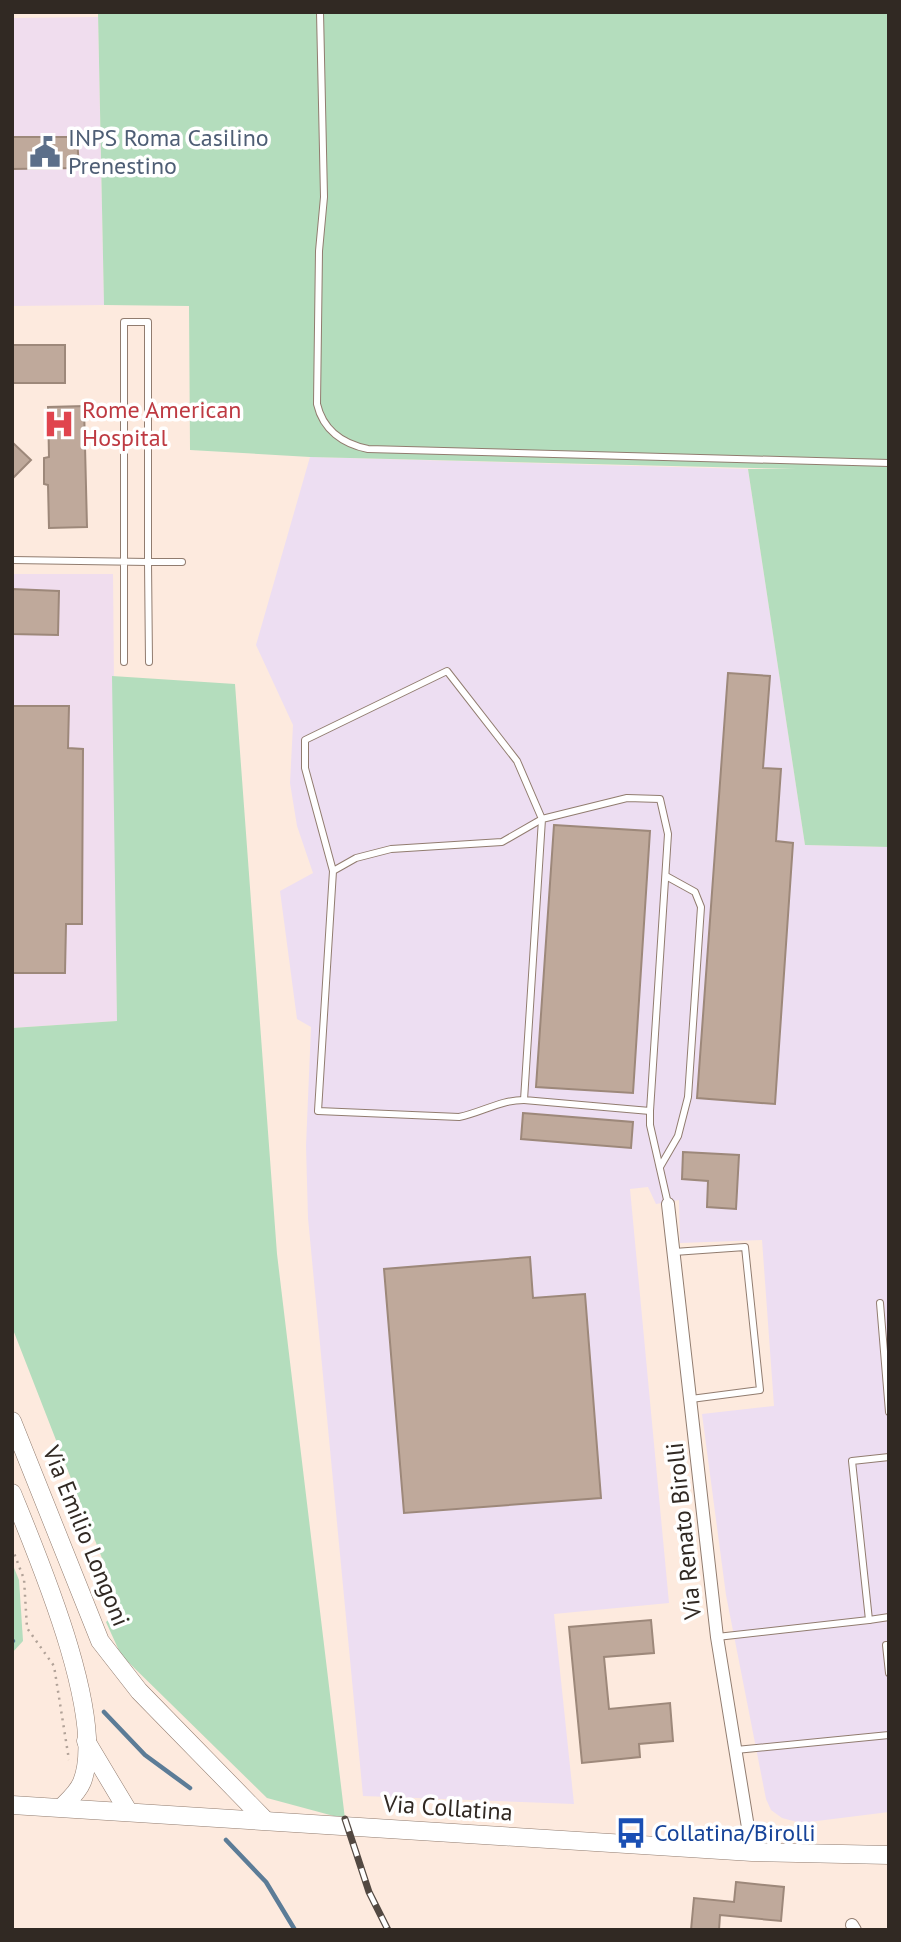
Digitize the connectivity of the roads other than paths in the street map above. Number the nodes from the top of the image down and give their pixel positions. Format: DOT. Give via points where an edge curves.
graph roads {
  1 [pos="320,12"];
  2 [pos="889,463"];
  3 [pos="12,560"];
  4 [pos="124,562"];
  5 [pos="148,562"];
  6 [pos="181,562"];
  7 [pos="124,662"];
  8 [pos="149,662"];
  9 [pos="542,819"];
  10 [pos="333,872"];
  11 [pos="666,876"];
  12 [pos="524,1100"];
  13 [pos="650,1111"];
  14 [pos="660,1167"];
  15 [pos="668,1204"];
  16 [pos="674,1252"];
  17 [pos="880,1303"];
  18 [pos="691,1399"];
  19 [pos="889,1412"];
  20 [pos="12,1421"];
  21 [pos="889,1457"];
  22 [pos="12,1493"];
  23 [pos="889,1617"];
  24 [pos="869,1620"];
  25 [pos="717,1637"];
  26 [pos="889,1645"];
  27 [pos="889,1673"];
  28 [pos="889,1735"];
  29 [pos="86,1741"];
  30 [pos="734,1751"];
  31 [pos="12,1805"];
  32 [pos="62,1807"];
  33 [pos="128,1811"];
  34 [pos="265,1820"];
  35 [pos="752,1852"];
  36 [pos="886,1853"];
  1 -- 2 [label="lane" via="324,197 317,404 333,433 368,449"];
  3 -- 4 [label="lane"];
  4 -- 5 [label="lane"];
  4 -- 5 [label="lane" via="124,322 148,322"];
  4 -- 7 [label="lane"];
  5 -- 6 [label="lane"];
  5 -- 8 [label="lane"];
  9 -- 10 [label="lane" via="502,842 391,849 356,858"];
  9 -- 10 [label="lane" via="517,761 447,671 304,740 305,768"];
  9 -- 11 [label="lane" via="627,798 660,799 668,834"];
  9 -- 12 [label="lane"];
  10 -- 12 [label="lane" via="318,1111 459,1117 505,1100"];
  11 -- 13 [label="lane"];
  11 -- 14 [label="lane" via="695,892 701,907 688,1097 678,1136"];
  12 -- 13 [label="lane"];
  13 -- 14 [label="lane"];
  14 -- 15 [label="lane"];
  15 -- 16 [label="street, Via Renato Birolli"];
  16 -- 18 [label="street, Via Renato Birolli"];
  16 -- 18 [label="lane" via="745,1247 760,1390"];
  17 -- 19 [label="lane"];
  18 -- 25 [label="street, Via Renato Birolli"];
  20 -- 34 [label="street, Via Emilio Longoni" via="100,1641 139,1690"];
  21 -- 24 [label="lane" via="852,1461"];
  22 -- 29 [label="street" via="68,1645"];
  23 -- 24 [label="lane"];
  24 -- 25 [label="lane"];
  25 -- 30 [label="street, Via Renato Birolli"];
  26 -- 27 [label="lane"];
  28 -- 30 [label="lane"];
  29 -- 32 [label="street" via="83,1780"];
  29 -- 33 [label="street"];
  30 -- 35 [label="street, Via Renato Birolli"];
  31 -- 32 [label="street, Via Collatina"];
  32 -- 33 [label="street, Via Collatina"];
  33 -- 34 [label="street, Via Collatina"];
  34 -- 35 [label="street, Via Collatina"];
  35 -- 36 [label="street, Via Collatina"];
}
